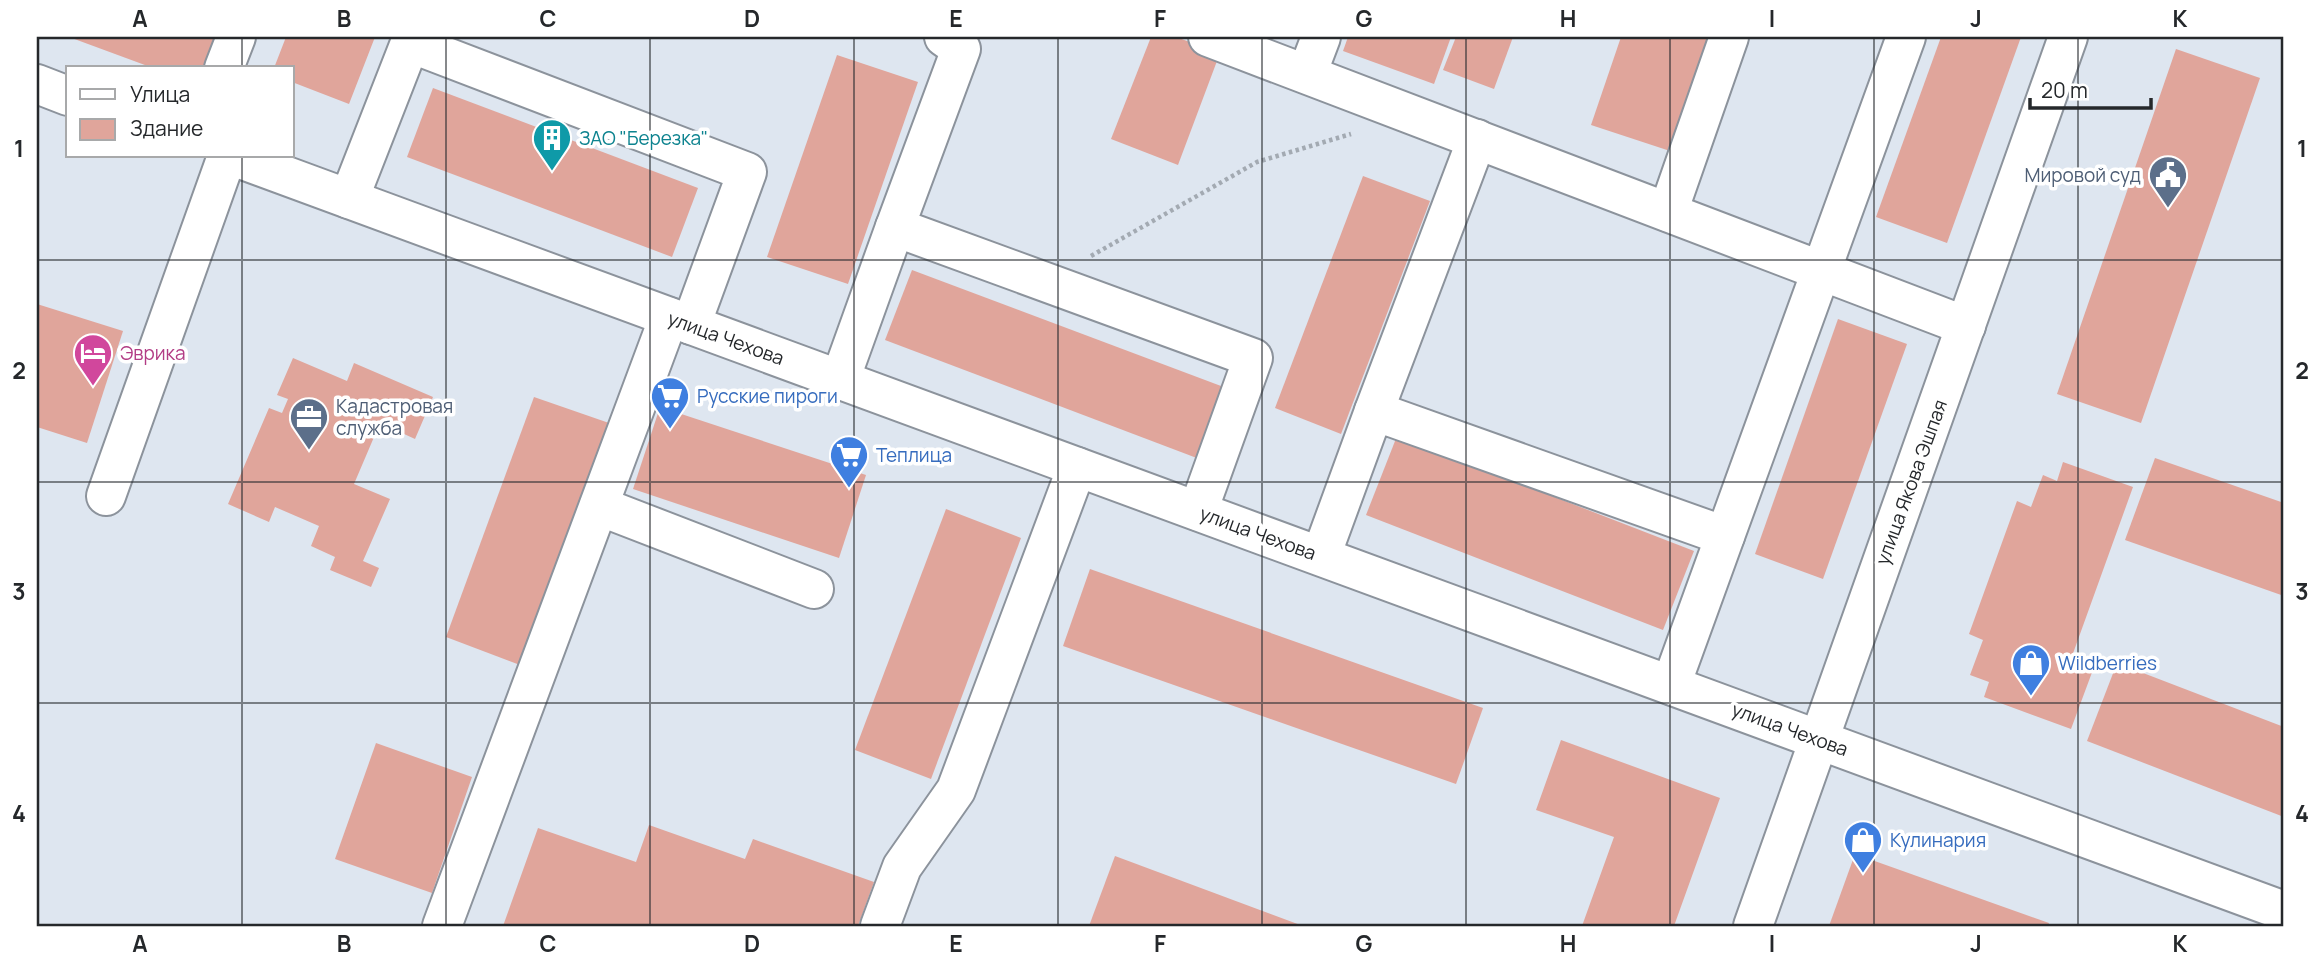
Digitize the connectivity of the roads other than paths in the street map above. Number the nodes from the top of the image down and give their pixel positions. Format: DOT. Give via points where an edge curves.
graph roads {
  1 [pos="236,37"];
  2 [pos="944,37"];
  3 [pos="1208,37"];
  4 [pos="1321,37"];
  5 [pos="1730,37"];
  6 [pos="1906,37"];
  7 [pos="2068,37"];
  8 [pos="225,66"];
  9 [pos="1307,74"];
  10 [pos="37,84"];
  11 [pos="66,95"];
  12 [pos="1477,139"];
  13 [pos="228,158"];
  14 [pos="235,158"];
  15 [pos="348,199"];
  16 [pos="1668,212"];
  17 [pos="895,227"];
  18 [pos="1821,271"];
  19 [pos="680,321"];
  20 [pos="1966,326"];
  21 [pos="840,380"];
  22 [pos="1374,411"];
  23 [pos="1077,467"];
  24 [pos="106,496"];
  25 [pos="599,506"];
  26 [pos="1198,512"];
  27 [pos="1725,536"];
  28 [pos="1321,556"];
  29 [pos="814,589"];
  30 [pos="1671,685"];
  31 [pos="1819,740"];
  32 [pos="2284,911"];
  33 [pos="442,926"];
  34 [pos="880,926"];
  35 [pos="1753,926"];
  1 -- 8 [label="street"];
  2 -- 17 [label="street" via="961,49"];
  3 -- 9 [label="street"];
  4 -- 9 [label="street"];
  5 -- 16 [label="street"];
  6 -- 18 [label="street"];
  7 -- 20 [label="street, улица Якова Эшпая"];
  9 -- 12 [label="street"];
  10 -- 11 [label="street"];
  12 -- 16 [label="street"];
  12 -- 22 [label="street"];
  13 -- 24 [label="street"];
  14 -- 15 [label="street, улица Чехова"];
  15 -- 19 [label="street, улица Чехова"];
  15 -- 19 [label="street" via="410,43 747,172"];
  16 -- 18 [label="street"];
  17 -- 21 [label="street"];
  17 -- 26 [label="street" via="1253,358"];
  18 -- 20 [label="street"];
  18 -- 27 [label="street"];
  19 -- 21 [label="street, улица Чехова"];
  19 -- 25 [label="street"];
  20 -- 31 [label="street, улица Якова Эшпая"];
  21 -- 23 [label="street, улица Чехова"];
  22 -- 27 [label="street"];
  22 -- 28 [label="street"];
  23 -- 26 [label="street, улица Чехова"];
  23 -- 34 [label="street" via="956,790 902,867"];
  25 -- 29 [label="street"];
  25 -- 33 [label="street"];
  26 -- 28 [label="street, улица Чехова"];
  27 -- 30 [label="street"];
  28 -- 30 [label="street, улица Чехова"];
  30 -- 31 [label="street, улица Чехова"];
  31 -- 32 [label="street, улица Чехова"];
  31 -- 35 [label="street, улица Якова Эшпая"];
}
